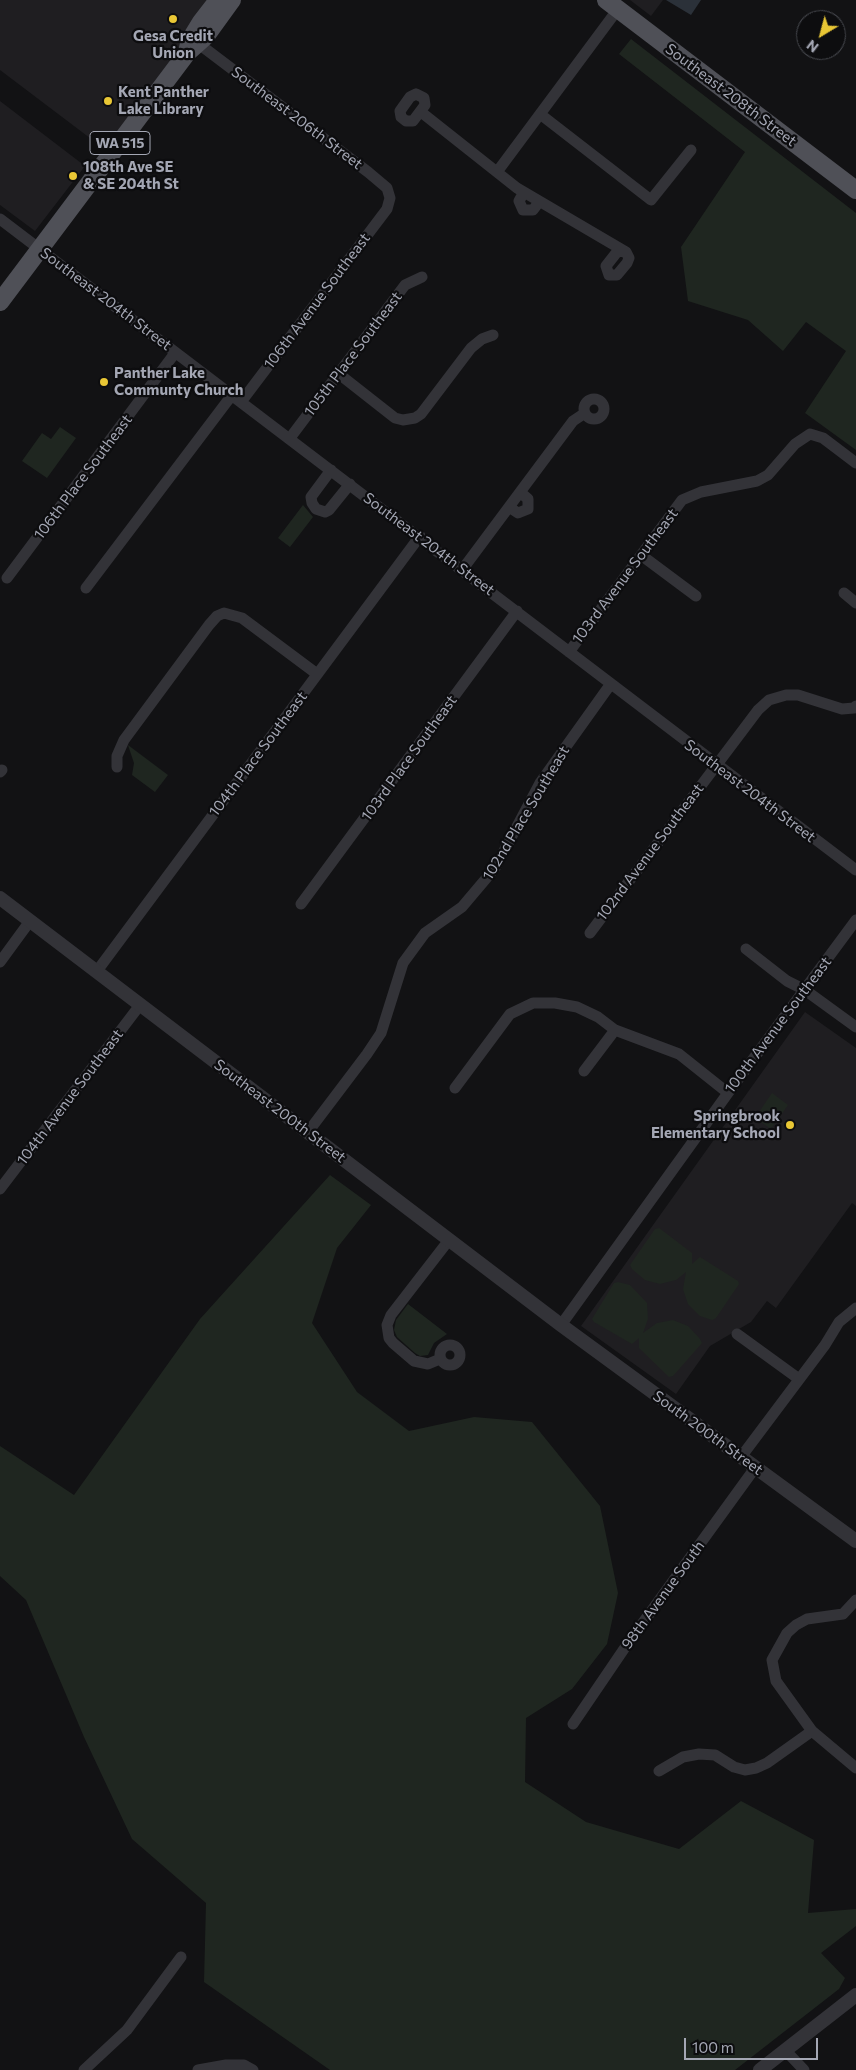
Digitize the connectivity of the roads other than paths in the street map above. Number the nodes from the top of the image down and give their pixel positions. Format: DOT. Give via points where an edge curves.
graph roads {
  1 [pos="218,0"];
  2 [pos="232,0"];
  3 [pos="612,4"];
  4 [pos="193,48"];
  5 [pos="421,112"];
  6 [pos="540,114"];
  7 [pos="691,150"];
  8 [pos="497,172"];
  9 [pos="856,190"];
  10 [pos="524,192"];
  11 [pos="390,198"];
  12 [pos="539,202"];
  13 [pos="0,219"];
  14 [pos="40,249"];
  15 [pos="623,251"];
  16 [pos="422,277"];
  17 [pos="0,302"];
  18 [pos="493,335"];
  19 [pos="175,353"];
  20 [pos="339,374"];
  21 [pos="232,395"];
  22 [pos="241,402"];
  23 [pos="585,414"];
  24 [pos="290,438"];
  25 [pos="856,463"];
  26 [pos="331,470"];
  27 [pos="350,484"];
  28 [pos="520,492"];
  29 [pos="508,508"];
  30 [pos="420,536"];
  31 [pos="641,555"];
  32 [pos="462,570"];
  33 [pos="7,578"];
  34 [pos="86,588"];
  35 [pos="844,593"];
  36 [pos="696,596"];
  37 [pos="856,603"];
  38 [pos="517,611"];
  39 [pos="569,652"];
  40 [pos="317,674"];
  41 [pos="610,685"];
  42 [pos="855,707"];
  43 [pos="715,765"];
  44 [pos="117,767"];
  45 [pos="856,870"];
  46 [pos="0,898"];
  47 [pos="301,904"];
  48 [pos="856,920"];
  49 [pos="30,921"];
  50 [pos="590,934"];
  51 [pos="746,949"];
  52 [pos="0,962"];
  53 [pos="97,971"];
  54 [pos="805,990"];
  55 [pos="140,1005"];
  56 [pos="856,1027"];
  57 [pos="615,1030"];
  58 [pos="584,1071"];
  59 [pos="454,1088"];
  60 [pos="728,1093"];
  61 [pos="308,1132"];
  62 [pos="0,1189"];
  63 [pos="449,1240"];
  64 [pos="856,1308"];
  65 [pos="561,1325"];
  66 [pos="737,1334"];
  67 [pos="440,1359"];
  68 [pos="799,1379"];
  69 [pos="741,1457"];
  70 [pos="755,1468"];
  71 [pos="856,1541"];
  72 [pos="856,1600"];
  73 [pos="573,1724"];
  74 [pos="812,1731"];
  75 [pos="856,1768"];
  76 [pos="659,1771"];
  77 [pos="181,1957"];
  78 [pos="856,1995"];
  79 [pos="786,2051"];
  80 [pos="84,2070"];
  81 [pos="198,2070"];
  82 [pos="254,2070"];
  83 [pos="760,2070"];
  84 [pos="804,2070"];
  1 -- 4 [label="main road, WA 515" via="190,40"];
  2 -- 4 [label="main road, WA 515"];
  3 -- 6 [label="street"];
  3 -- 9 [label="main road, Southeast 208th Street"];
  4 -- 11 [label="street, Southeast 206th Street" via="368,172 387,188"];
  4 -- 14 [label="main road, WA 515"];
  5 -- 8 [label="street"];
  6 -- 7 [label="street" via="651,200"];
  6 -- 8 [label="street"];
  8 -- 10 [label="street"];
  10 -- 12 [label="street"];
  10 -- 12 [label="street" via="519,201 523,210 533,210"];
  11 -- 22 [label="street, 106th Avenue Southeast" via="387,209"];
  12 -- 15 [label="street"];
  13 -- 14 [label="street, Southeast 204th Street"];
  14 -- 17 [label="main road, WA 515"];
  14 -- 19 [label="street, Southeast 204th Street"];
  16 -- 20 [label="street, 105th Place Southeast" via="405,285"];
  18 -- 20 [label="street" via="470,348 421,414 408,419 395,418"];
  19 -- 21 [label="street, Southeast 204th Street"];
  19 -- 33 [label="street, 106th Place Southeast"];
  20 -- 24 [label="street, 105th Place Southeast"];
  21 -- 22 [label="street, Southeast 204th Street"];
  21 -- 34 [label="street"];
  22 -- 24 [label="street, Southeast 204th Street"];
  23 -- 28 [label="street" via="573,421"];
  24 -- 26 [label="street, Southeast 204th Street"];
  25 -- 31 [label="street, 103rd Avenue Southeast" via="823,438 810,434 795,444 768,476 701,492 682,500"];
  26 -- 27 [label="street, Southeast 204th Street"];
  26 -- 27 [label="street" via="311,497 316,509 329,510"];
  27 -- 30 [label="street, Southeast 204th Street"];
  28 -- 29 [label="street"];
  28 -- 29 [label="street" via="528,499 528,510 518,513"];
  29 -- 32 [label="street"];
  30 -- 32 [label="street, Southeast 204th Street"];
  30 -- 40 [label="street, 104th Place Southeast"];
  31 -- 36 [label="street"];
  31 -- 39 [label="street, 103rd Avenue Southeast"];
  32 -- 38 [label="street, Southeast 204th Street"];
  35 -- 37 [label="street"];
  38 -- 39 [label="street, Southeast 204th Street"];
  38 -- 47 [label="street, 103rd Place Southeast"];
  39 -- 41 [label="street, Southeast 204th Street"];
  40 -- 44 [label="street" via="242,618 224,614 209,625 124,740 117,756"];
  40 -- 53 [label="street, 104th Place Southeast"];
  41 -- 43 [label="street, Southeast 204th Street"];
  41 -- 61 [label="street, 102nd Place Southeast" via="555,759 495,868 462,907 425,934 403,963 380,1033"];
  42 -- 43 [label="street, 102nd Avenue Southeast" via="842,709 798,694 769,700"];
  43 -- 45 [label="street, Southeast 204th Street"];
  43 -- 50 [label="street, 102nd Avenue Southeast"];
  46 -- 49 [label="street, Southeast 200th Street"];
  48 -- 54 [label="street, 100th Avenue Southeast"];
  49 -- 52 [label="street"];
  49 -- 53 [label="street, Southeast 200th Street"];
  51 -- 54 [label="street" via="787,981"];
  53 -- 55 [label="street, Southeast 200th Street"];
  54 -- 56 [label="street"];
  54 -- 60 [label="street, 100th Avenue Southeast"];
  55 -- 61 [label="street, Southeast 200th Street"];
  55 -- 62 [label="street, 104th Avenue Southeast"];
  57 -- 58 [label="street"];
  57 -- 59 [label="street" via="577,1007 533,1003 510,1014"];
  57 -- 60 [label="street" via="679,1054"];
  60 -- 65 [label="street, 100th Avenue Southeast"];
  61 -- 63 [label="street, Southeast 200th Street"];
  63 -- 65 [label="street, Southeast 200th Street"];
  63 -- 67 [label="street" via="391,1315 387,1326 389,1338 414,1361 428,1364"];
  64 -- 68 [label="street" via="839,1322"];
  65 -- 69 [label="street, South 200th Street"];
  66 -- 68 [label="street"];
  68 -- 69 [label="street"];
  69 -- 70 [label="street, South 200th Street"];
  70 -- 71 [label="street, South 200th Street"];
  70 -- 73 [label="street, 98th Avenue South"];
  72 -- 74 [label="street" via="836,1617 807,1619 796,1624 772,1660 776,1681"];
  74 -- 75 [label="street"];
  74 -- 76 [label="street" via="756,1768 745,1770 734,1767 715,1754 698,1754 683,1757"];
  77 -- 80 [label="street" via="127,2030"];
  78 -- 79 [label="street"];
  79 -- 83 [label="street"];
  79 -- 84 [label="street"];
  81 -- 82 [label="street" via="226,2065"];
}
